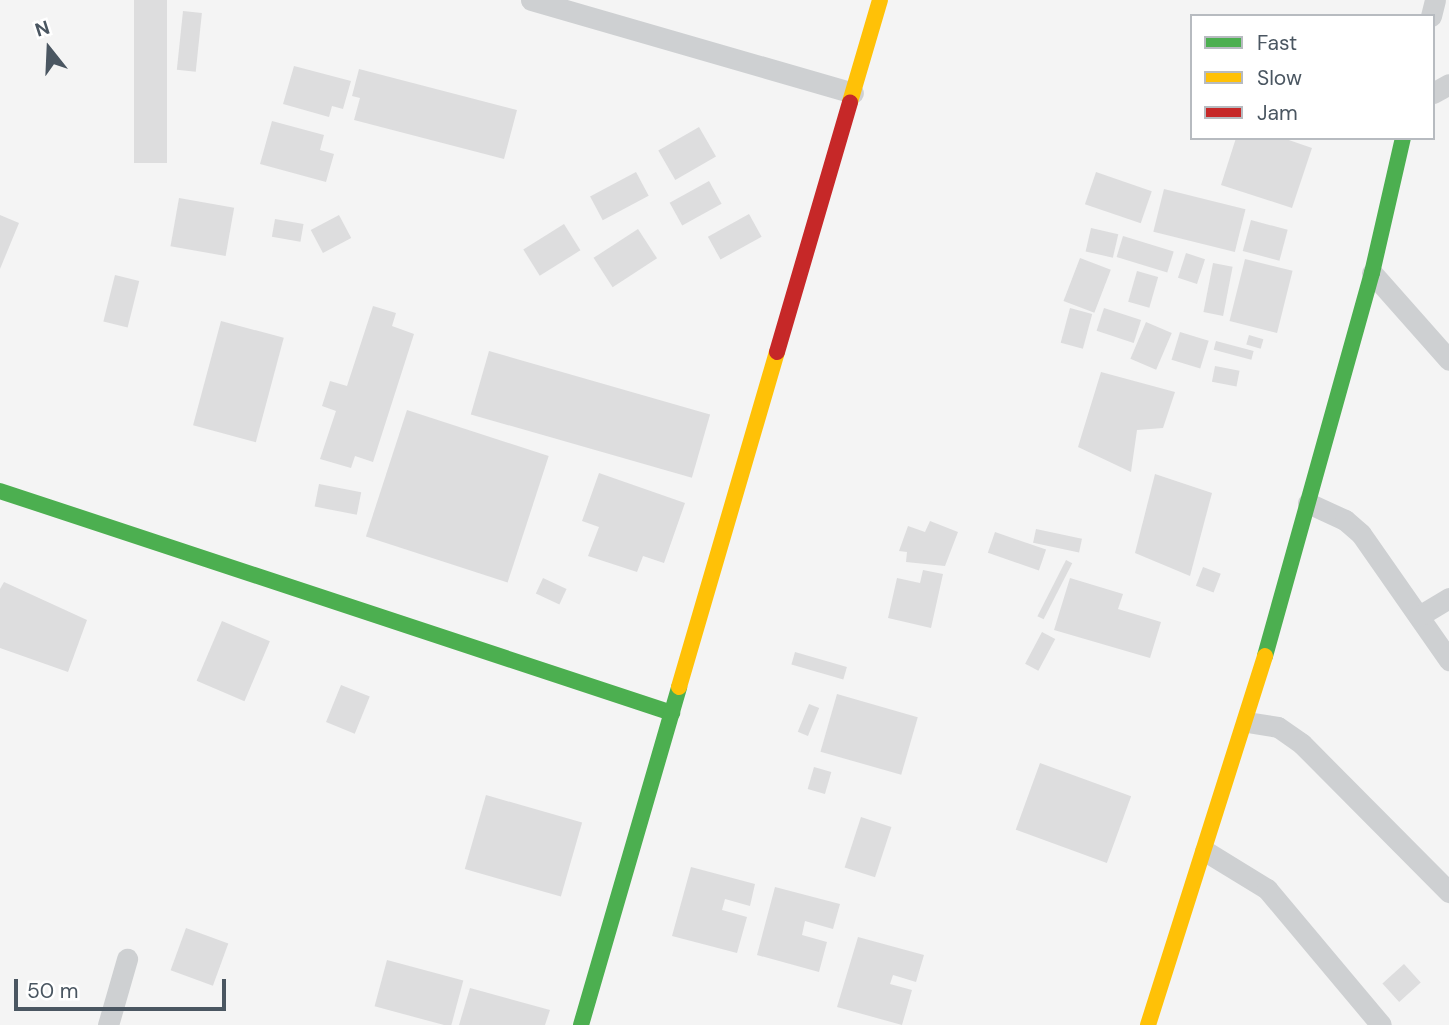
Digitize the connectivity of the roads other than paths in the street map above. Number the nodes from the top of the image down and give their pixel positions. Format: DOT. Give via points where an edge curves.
graph roads {
  1 [pos="531,0"];
  2 [pos="880,0"];
  3 [pos="853,93"];
  4 [pos="1403,140"];
  5 [pos="1372,272"];
  6 [pos="1449,360"];
  7 [pos="0,491"];
  8 [pos="1308,503"];
  9 [pos="1449,598"];
  10 [pos="1419,616"];
  11 [pos="1449,660"];
  12 [pos="672,713"];
  13 [pos="1247,723"];
  14 [pos="1205,851"];
  15 [pos="1449,892"];
  16 [pos="127,959"];
  17 [pos="107,1025"];
  18 [pos="581,1025"];
  19 [pos="1148,1025"];
  20 [pos="1381,1025"];
  1 -- 3 [label="street"];
  2 -- 3 [label="street"];
  3 -- 12 [label="street"];
  4 -- 5 [label="street"];
  5 -- 6 [label="street"];
  5 -- 8 [label="street"];
  7 -- 12 [label="street"];
  8 -- 10 [label="street" via="1345,520 1362,534"];
  8 -- 13 [label="street"];
  9 -- 10 [label="street"];
  10 -- 11 [label="street"];
  12 -- 18 [label="street"];
  13 -- 14 [label="street"];
  13 -- 15 [label="street" via="1278,727 1302,744"];
  14 -- 19 [label="street"];
  14 -- 20 [label="street" via="1267,889"];
  16 -- 17 [label="street"];
}
